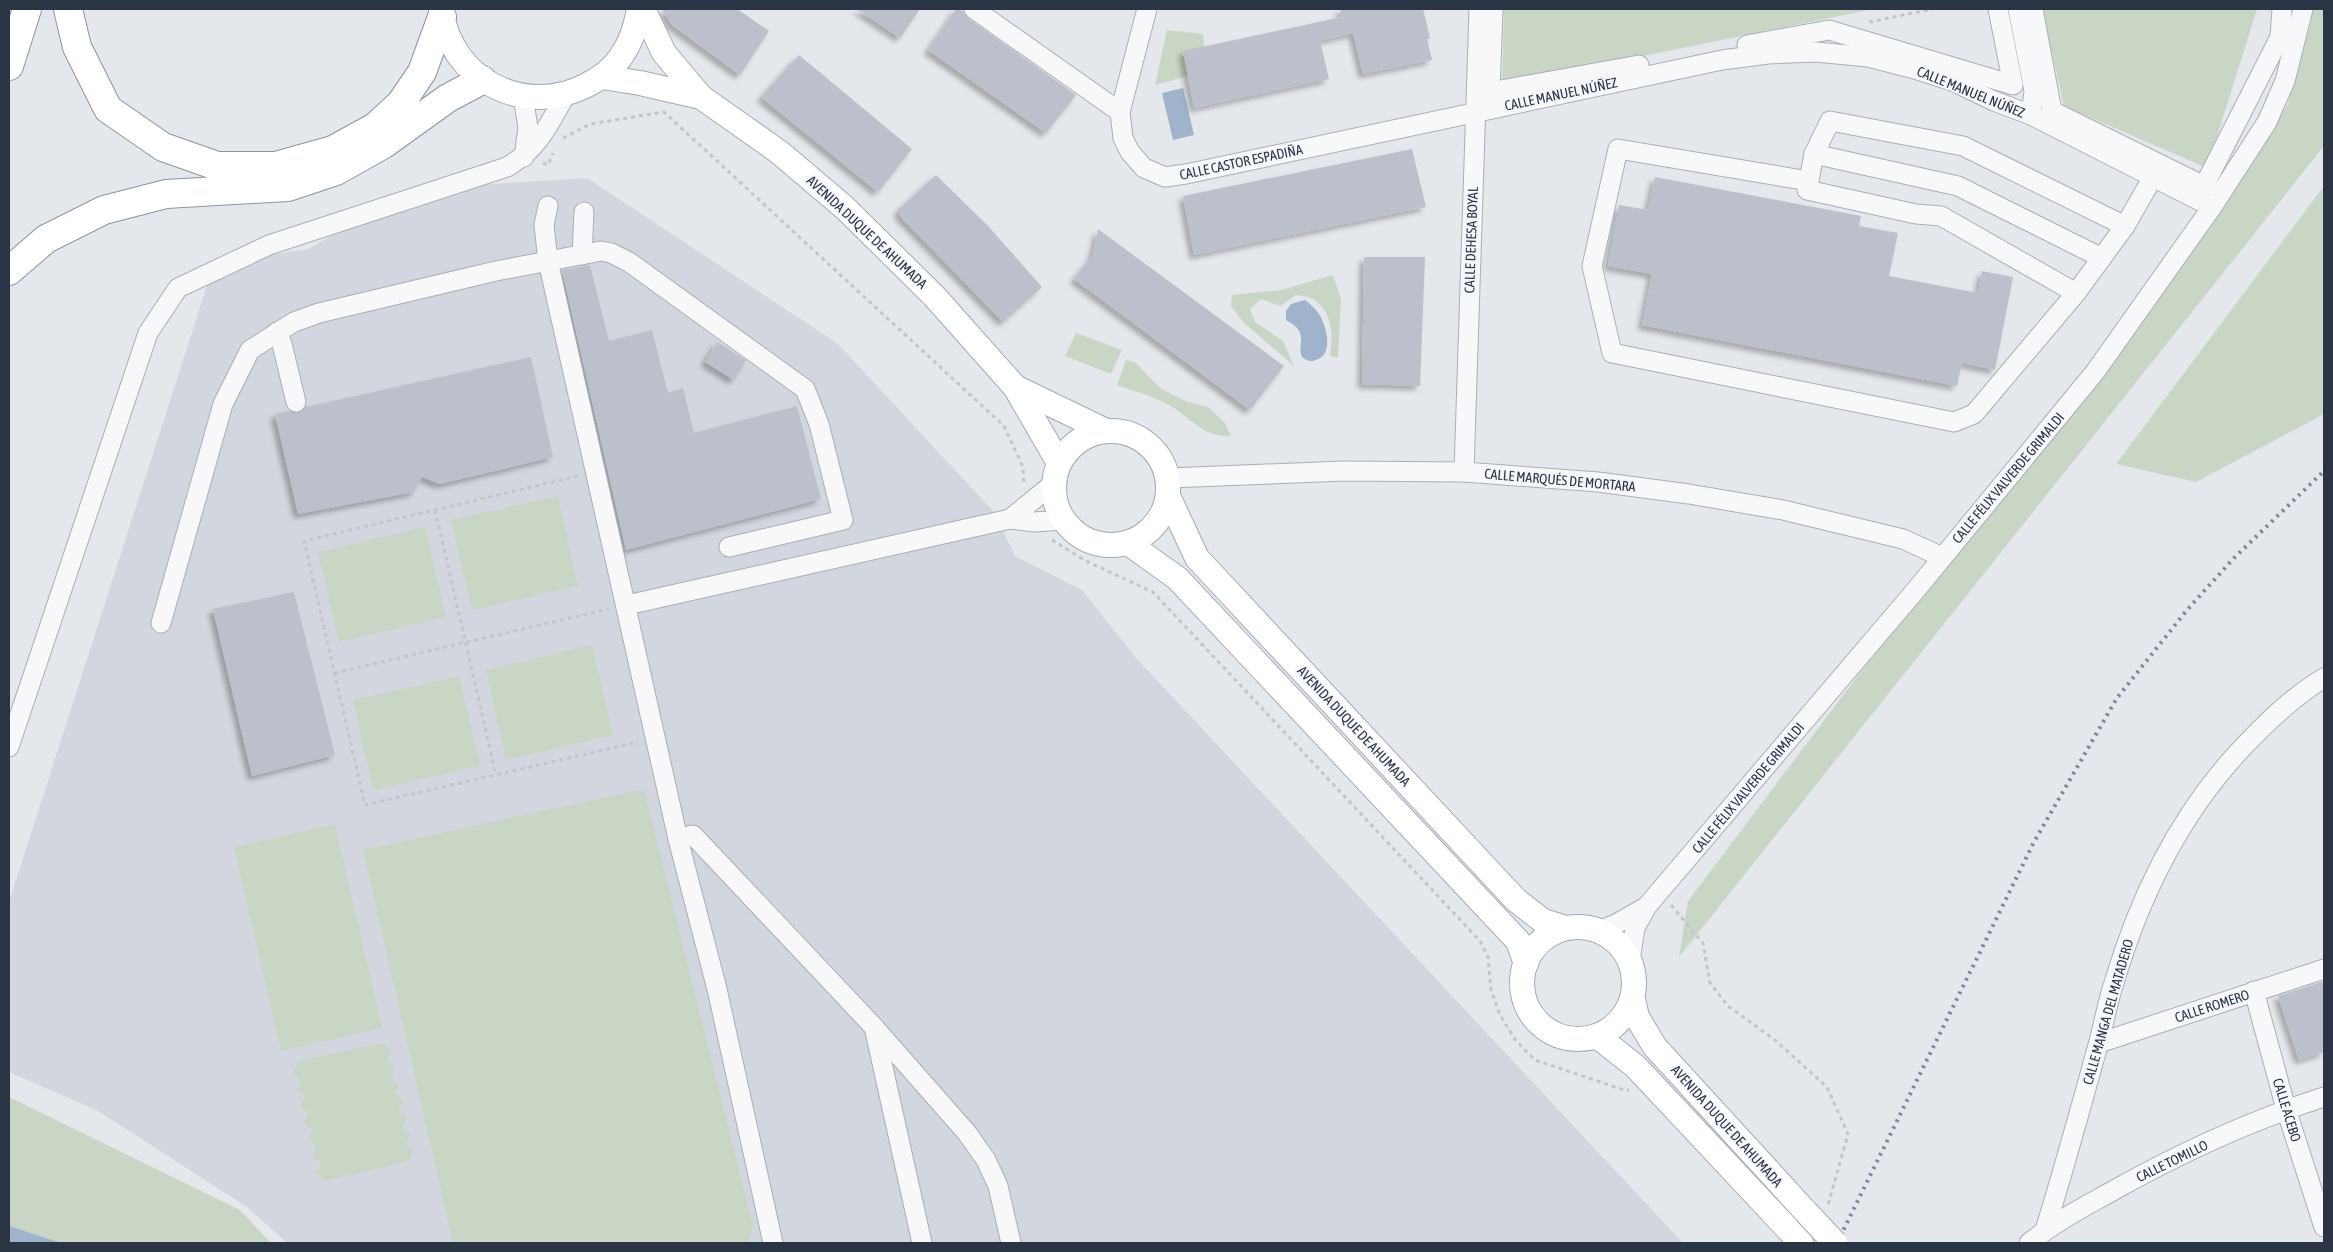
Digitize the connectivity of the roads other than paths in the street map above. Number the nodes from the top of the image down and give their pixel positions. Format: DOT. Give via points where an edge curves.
graph roads {
  1 [pos="27,9"];
  2 [pos="68,9"];
  3 [pos="638,9"];
  4 [pos="644,9"];
  5 [pos="974,9"];
  6 [pos="1147,9"];
  7 [pos="1479,9"];
  8 [pos="1492,9"];
  9 [pos="1998,9"];
  10 [pos="2018,9"];
  11 [pos="2033,9"];
  12 [pos="2282,9"];
  13 [pos="2303,9"];
  14 [pos="442,13"];
  15 [pos="9,66"];
  16 [pos="602,78"];
  17 [pos="482,80"];
  18 [pos="566,94"];
  19 [pos="523,96"];
  20 [pos="702,97"];
  21 [pos="1120,112"];
  22 [pos="1475,112"];
  23 [pos="2031,115"];
  24 [pos="1814,154"];
  25 [pos="524,157"];
  26 [pos="2153,177"];
  27 [pos="1809,181"];
  28 [pos="548,206"];
  29 [pos="2212,207"];
  30 [pos="584,212"];
  31 [pos="2125,226"];
  32 [pos="582,254"];
  33 [pos="2102,258"];
  34 [pos="548,260"];
  35 [pos="9,271"];
  36 [pos="2076,293"];
  37 [pos="277,332"];
  38 [pos="1016,387"];
  39 [pos="296,402"];
  40 [pos="1104,430"];
  41 [pos="1464,472"];
  42 [pos="1056,474"];
  43 [pos="1169,488"];
  44 [pos="1031,513"];
  45 [pos="1065,520"];
  46 [pos="1128,543"];
  47 [pos="729,547"];
  48 [pos="1942,557"];
  49 [pos="627,605"];
  50 [pos="161,623"];
  51 [pos="2324,678"];
  52 [pos="9,747"];
  53 [pos="678,839"];
  54 [pos="1647,906"];
  55 [pos="1566,928"];
  56 [pos="1599,931"];
  57 [pos="1630,962"];
  58 [pos="1526,964"];
  59 [pos="2324,969"];
  60 [pos="2254,991"];
  61 [pos="1633,999"];
  62 [pos="874,1026"];
  63 [pos="1597,1036"];
  64 [pos="2099,1043"];
  65 [pos="2324,1097"];
  66 [pos="2286,1109"];
  67 [pos="2324,1227"];
  68 [pos="2045,1230"];
  69 [pos="1794,1236"];
  70 [pos="773,1243"];
  71 [pos="922,1243"];
  72 [pos="1011,1243"];
  73 [pos="1835,1243"];
  74 [pos="2029,1243"];
  1 -- 15 [label="highway"];
  2 -- 14 [label="highway" via="77,47 108,109 163,147 217,166 276,166 333,150 375,126 401,103 422,72"];
  3 -- 16 [label="main road" via="635,30 622,56"];
  4 -- 20 [label="main road, AVENIDA DUQUE DE AHUMADA" via="664,53"];
  5 -- 21 [label="street"];
  6 -- 21 [label="street, CALLE CASTOR ESPADIÑA"];
  7 -- 22 [label="street, CALLE DEHESA BOYAL"];
  8 -- 9 [label="street" via="1490,92 1829,30 2013,85"];
  10 -- 23 [label="street" via="2034,91"];
  11 -- 12 [label="street" via="2052,111 2204,186 2280,37"];
  13 -- 29 [label="street, CALLE FÉLIX VALVERDE GRIMALDI" via="2285,81 2267,122"];
  14 -- 17 [label="main road" via="450,41 464,63"];
  16 -- 18 [label="main road"];
  16 -- 20 [label="main road, AVENIDA DUQUE DE AHUMADA" via="640,82"];
  17 -- 19 [label="main road" via="508,93"];
  17 -- 35 [label="highway" via="448,98 384,144 336,171 288,187 166,194 104,210 46,240"];
  18 -- 19 [label="main road" via="538,98"];
  18 -- 25 [label="street" via="537,144"];
  19 -- 25 [label="street" via="528,128"];
  20 -- 38 [label="main road, AVENIDA DUQUE DE AHUMADA" via="779,152 845,208 935,297"];
  21 -- 22 [label="street, CALLE CASTOR ESPADIÑA" via="1123,138 1130,152 1144,168 1165,176"];
  22 -- 23 [label="street, CALLE MANUEL NÚÑEZ" via="1722,60 1816,52 1868,57 1911,68 1952,81"];
  22 -- 41 [label="street, CALLE DEHESA BOYAL"];
  23 -- 26 [label="street, CALLE MANUEL NÚÑEZ"];
  24 -- 27 [label="street"];
  24 -- 31 [label="street" via="1830,121 1963,146"];
  24 -- 33 [label="street" via="1958,186"];
  25 -- 52 [label="street" via="507,167 269,245 178,288 148,333"];
  26 -- 29 [label="street, CALLE MANUEL NÚÑEZ"];
  26 -- 31 [label="street"];
  27 -- 36 [label="street" via="1807,190 1916,214 1941,216"];
  27 -- 36 [label="street" via="1618,149 1592,266 1612,353 1954,422 1974,414"];
  28 -- 34 [label="street" via="544,225"];
  29 -- 48 [label="street, CALLE FÉLIX VALVERDE GRIMALDI" via="2095,372"];
  30 -- 32 [label="street"];
  31 -- 33 [label="street"];
  32 -- 34 [label="street"];
  32 -- 47 [label="street" via="600,251 628,262 805,390 819,424 844,520"];
  33 -- 36 [label="street"];
  34 -- 37 [label="street" via="319,313"];
  34 -- 49 [label="street"];
  37 -- 39 [label="street"];
  37 -- 50 [label="street" via="250,350 223,404"];
  38 -- 40 [label="main road, AVENIDA DUQUE DE AHUMADA"];
  38 -- 42 [label="main road, AVENIDA DUQUE DE AHUMADA"];
  40 -- 42 [label="main road" via="1084,436 1070,447"];
  40 -- 43 [label="main road" via="1125,431 1144,440 1161,457"];
  41 -- 43 [label="street, CALLE MARQUÉS DE MORTARA" via="1344,471"];
  41 -- 48 [label="street, CALLE MARQUÉS DE MORTARA" via="1598,482 1774,508 1903,538"];
  42 -- 44 [label="street"];
  42 -- 45 [label="main road" via="1056,507"];
  43 -- 46 [label="main road" via="1160,520 1146,535"];
  43 -- 55 [label="main road, AVENIDA DUQUE DE AHUMADA" via="1196,558 1516,900 1543,921"];
  44 -- 45 [label="street"];
  44 -- 49 [label="street"];
  45 -- 46 [label="main road" via="1070,528 1087,540 1106,545"];
  46 -- 58 [label="main road, AVENIDA DUQUE DE AHUMADA" via="1177,578 1518,941"];
  48 -- 54 [label="street, CALLE FÉLIX VALVERDE GRIMALDI"];
  49 -- 53 [label="street"];
  51 -- 64 [label="street, CALLE MANGA DEL MATADERO" via="2269,720 2226,765 2186,819 2158,869 2130,934 2113,984"];
  53 -- 62 [label="street" via="693,835"];
  53 -- 70 [label="street" via="718,989"];
  54 -- 56 [label="street, CALLE FÉLIX VALVERDE GRIMALDI"];
  54 -- 57 [label="street, CALLE FÉLIX VALVERDE GRIMALDI" via="1634,928"];
  55 -- 56 [label="main road"];
  55 -- 58 [label="main road" via="1543,940"];
  56 -- 57 [label="main road" via="1618,944"];
  57 -- 61 [label="main road" via="1635,984"];
  58 -- 63 [label="main road" via="1522,978 1526,1004 1540,1023 1561,1037"];
  59 -- 60 [label="street, CALLE ROMERO"];
  60 -- 64 [label="street, CALLE ROMERO"];
  60 -- 66 [label="street, CALLE ACEBO"];
  61 -- 63 [label="main road" via="1619,1022"];
  61 -- 73 [label="main road, AVENIDA DUQUE DE AHUMADA, bridge" via="1637,1018 1655,1047 1816,1210"];
  62 -- 71 [label="street"];
  62 -- 72 [label="street" via="967,1132 986,1160 998,1186"];
  63 -- 69 [label="main road, AVENIDA DUQUE DE AHUMADA" via="1635,1066"];
  64 -- 68 [label="street, CALLE MANGA DEL MATADERO"];
  65 -- 66 [label="street, CALLE TOMILLO"];
  66 -- 67 [label="street, CALLE ACEBO"];
  66 -- 68 [label="street, CALLE TOMILLO" via="2161,1164"];
  68 -- 74 [label="street, CALLE TOMILLO"];
}
